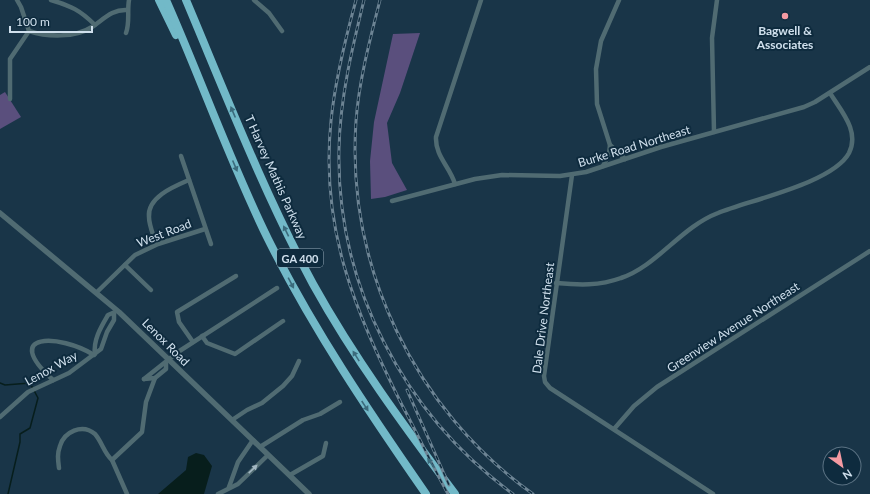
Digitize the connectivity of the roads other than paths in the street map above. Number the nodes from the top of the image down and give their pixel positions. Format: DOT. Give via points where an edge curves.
graph roads {
  1 [pos="17,0"];
  2 [pos="51,0"];
  3 [pos="129,0"];
  4 [pos="159,0"];
  5 [pos="166,0"];
  6 [pos="186,0"];
  7 [pos="254,0"];
  8 [pos="480,0"];
  9 [pos="619,0"];
  10 [pos="716,0"];
  11 [pos="127,10"];
  12 [pos="95,25"];
  13 [pos="28,31"];
  14 [pos="282,31"];
  15 [pos="126,34"];
  16 [pos="870,67"];
  17 [pos="204,92"];
  18 [pos="830,93"];
  19 [pos="10,99"];
  20 [pos="714,132"];
  21 [pos="610,145"];
  22 [pos="181,156"];
  23 [pos="625,158"];
  24 [pos="602,166"];
  25 [pos="572,175"];
  26 [pos="189,180"];
  27 [pos="455,184"];
  28 [pos="392,201"];
  29 [pos="0,213"];
  30 [pos="205,228"];
  31 [pos="156,244"];
  32 [pos="211,244"];
  33 [pos="870,251"];
  34 [pos="125,265"];
  35 [pos="236,276"];
  36 [pos="556,283"];
  37 [pos="277,288"];
  38 [pos="151,290"];
  39 [pos="97,292"];
  40 [pos="115,312"];
  41 [pos="283,320"];
  42 [pos="101,328"];
  43 [pos="107,332"];
  44 [pos="202,336"];
  45 [pos="193,342"];
  46 [pos="94,355"];
  47 [pos="299,361"];
  48 [pos="167,362"];
  49 [pos="156,370"];
  50 [pos="160,374"];
  51 [pos="155,378"];
  52 [pos="53,380"];
  53 [pos="340,402"];
  54 [pos="0,417"];
  55 [pos="232,420"];
  56 [pos="614,429"];
  57 [pos="253,440"];
  58 [pos="326,443"];
  59 [pos="260,447"];
  60 [pos="268,455"];
  61 [pos="112,460"];
  62 [pos="59,468"];
  63 [pos="234,473"];
  64 [pos="290,475"];
  65 [pos="241,480"];
  66 [pos="229,487"];
  67 [pos="127,494"];
  68 [pos="218,494"];
  69 [pos="309,494"];
  70 [pos="426,494"];
  71 [pos="454,494"];
  72 [pos="713,494"];
  1 -- 13 [label="street"];
  2 -- 12 [label="street" via="72,6"];
  3 -- 11 [label="street"];
  4 -- 17 [label="highway"];
  5 -- 17 [label="highway, GA 400"];
  71 -- 6 [label="highway, T Harvey Mathis Parkway / GA 400, one-way" via="374,384 313,283 270,197"];
  7 -- 14 [label="street" via="269,13"];
  8 -- 27 [label="street" via="436,137 437,151 453,175"];
  9 -- 21 [label="street" via="601,41 596,69 597,104"];
  10 -- 20 [label="street" via="712,38"];
  11 -- 12 [label="street" via="117,10"];
  11 -- 15 [label="street"];
  12 -- 13 [label="street" via="78,33 52,36"];
  13 -- 19 [label="street" via="10,59"];
  16 -- 18 [label="street, Burke Road Northeast"];
  17 -- 70 [label="highway, GA 400, one-way" via="255,212 296,293 342,371"];
  18 -- 20 [label="street, Burke Road Northeast" via="804,107"];
  18 -- 36 [label="street" via="849,124 852,135 849,153 836,166 795,187 704,218 643,267 623,278 592,285"];
  20 -- 23 [label="street, Burke Road Northeast"];
  21 -- 23 [label="street"];
  21 -- 24 [label="street" via="609,154"];
  22 -- 26 [label="street"];
  23 -- 24 [label="street, Burke Road Northeast"];
  24 -- 25 [label="street, Burke Road Northeast"];
  25 -- 27 [label="street, Burke Road Northeast" via="502,175"];
  25 -- 36 [label="street, Dale Drive Northeast"];
  26 -- 30 [label="street"];
  26 -- 31 [label="street" via="168,189 151,207 148,215"];
  27 -- 28 [label="street, Burke Road Northeast"];
  29 -- 39 [label="street, Lenox Road"];
  30 -- 31 [label="street, West Road"];
  30 -- 32 [label="street"];
  31 -- 34 [label="street, West Road" via="135,255"];
  33 -- 56 [label="street, Greenview Avenue Northeast" via="657,387 634,406"];
  34 -- 38 [label="street"];
  34 -- 39 [label="street, West Road"];
  35 -- 45 [label="street" via="177,312 179,322"];
  36 -- 56 [label="street, Dale Drive Northeast" via="545,382 550,388"];
  37 -- 44 [label="street"];
  39 -- 40 [label="street, Lenox Road"];
  40 -- 42 [label="street, Lenox Way" via="108,315"];
  40 -- 43 [label="street, Lenox Way" via="114,320"];
  40 -- 48 [label="street, Lenox Road"];
  41 -- 44 [label="street" via="235,354 207,343"];
  42 -- 43 [label="street"];
  42 -- 46 [label="street, Lenox Way" via="95,343"];
  43 -- 46 [label="street, Lenox Way" via="101,349"];
  44 -- 45 [label="street"];
  45 -- 48 [label="street"];
  46 -- 52 [label="street, Lenox Way" via="69,373"];
  46 -- 52 [label="street" via="65,342 41,340 31,350 32,356 40,369"];
  47 -- 55 [label="street" via="292,376 283,386 262,403"];
  48 -- 49 [label="street"];
  48 -- 50 [label="street" via="166,368"];
  48 -- 55 [label="street, Lenox Road"];
  49 -- 50 [label="street"];
  49 -- 51 [label="street" via="144,379"];
  50 -- 51 [label="street"];
  51 -- 61 [label="street" via="146,402 142,432"];
  52 -- 54 [label="street, Lenox Way" via="28,392"];
  53 -- 59 [label="street" via="320,414 303,420"];
  55 -- 57 [label="street, Lenox Road"];
  56 -- 72 [label="street, Dale Drive Northeast"];
  57 -- 59 [label="street, Lenox Road"];
  57 -- 63 [label="street" via="238,462 237,471"];
  58 -- 64 [label="street" via="323,456"];
  59 -- 60 [label="street, Lenox Road"];
  60 -- 64 [label="street, Lenox Road"];
  65 -- 60 [label="street, one-way"];
  61 -- 62 [label="street" via="94,434 79,429 68,433 60,444"];
  61 -- 67 [label="street"];
  63 -- 65 [label="street"];
  63 -- 66 [label="street"];
  64 -- 69 [label="street, Lenox Road"];
  65 -- 66 [label="street"];
  66 -- 68 [label="street"];
}
